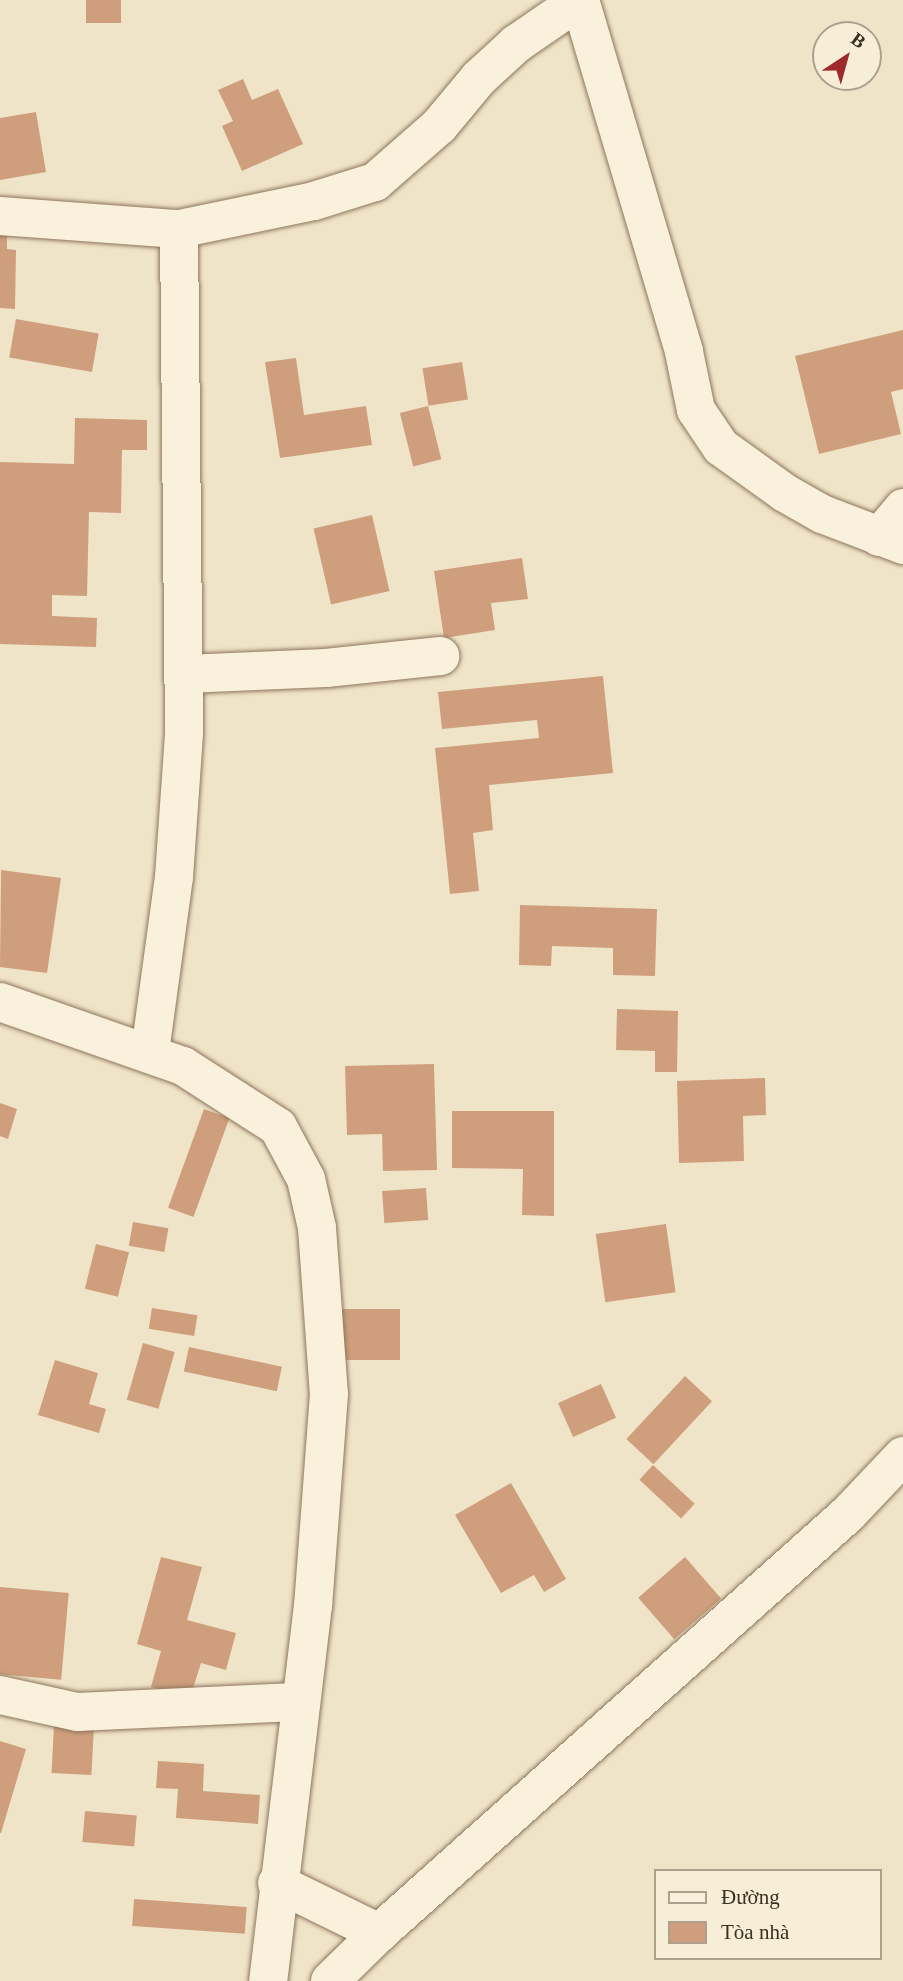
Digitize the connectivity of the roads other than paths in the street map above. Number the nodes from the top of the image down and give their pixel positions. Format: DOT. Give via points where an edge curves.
graph roads {
  1 [pos="580,0"];
  2 [pos="0,216"];
  3 [pos="179,229"];
  4 [pos="903,508"];
  5 [pos="891,541"];
  6 [pos="440,656"];
  7 [pos="186,674"];
  8 [pos="0,1002"];
  9 [pos="150,1052"];
  10 [pos="903,1456"];
  11 [pos="0,1695"];
  12 [pos="300,1702"];
  13 [pos="277,1883"];
  14 [pos="379,1933"];
  15 [pos="268,1981"];
  16 [pos="330,1981"];
  1 -- 3 [label="street" via="516,44 439,125 375,183 314,201"];
  1 -- 5 [label="street" via="684,352 696,410 721,447 785,493"];
  2 -- 3 [label="street"];
  3 -- 7 [label="street"];
  4 -- 5 [label="street"];
  6 -- 7 [label="street" via="326,668"];
  7 -- 9 [label="street" via="174,877"];
  8 -- 9 [label="street"];
  9 -- 12 [label="street" via="183,1066 278,1127 306,1179 314,1216 329,1394"];
  10 -- 14 [label="street" via="848,1514 668,1678"];
  11 -- 12 [label="street" via="77,1712"];
  12 -- 13 [label="street"];
  13 -- 14 [label="street"];
  13 -- 15 [label="street"];
  14 -- 16 [label="street"];
}
